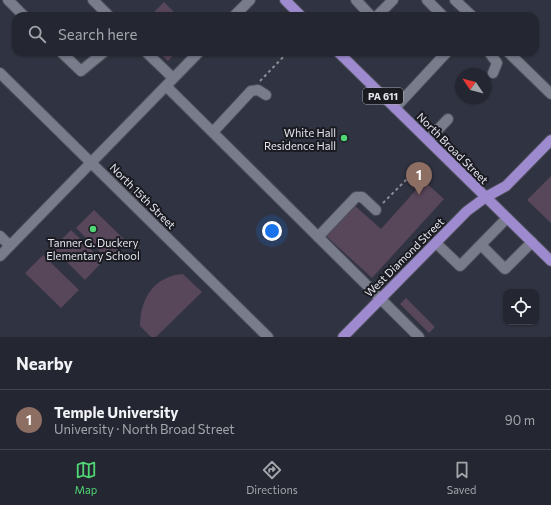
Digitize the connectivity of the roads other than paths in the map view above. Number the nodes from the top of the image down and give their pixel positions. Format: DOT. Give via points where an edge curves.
graph roads {
  1 [pos="8,0"];
  2 [pos="93,0"];
  3 [pos="250,0"];
  4 [pos="285,0"];
  5 [pos="356,0"];
  6 [pos="393,0"];
  7 [pos="455,0"];
  8 [pos="434,2"];
  9 [pos="20,12"];
  10 [pos="105,12"];
  11 [pos="238,12"];
  12 [pos="297,12"];
  13 [pos="367,12"];
  14 [pos="381,12"];
  15 [pos="440,12"];
  16 [pos="468,12"];
  17 [pos="65,56"];
  18 [pos="99,56"];
  19 [pos="150,56"];
  20 [pos="195,56"];
  21 [pos="342,56"];
  22 [pos="443,56"];
  23 [pos="492,56"];
  24 [pos="512,56"];
  25 [pos="0,73"];
  26 [pos="493,73"];
  27 [pos="173,78"];
  28 [pos="166,86"];
  29 [pos="551,94"];
  30 [pos="266,95"];
  31 [pos="396,108"];
  32 [pos="448,119"];
  33 [pos="212,132"];
  34 [pos="428,140"];
  35 [pos="551,140"];
  36 [pos="92,162"];
  37 [pos="486,197"];
  38 [pos="376,210"];
  39 [pos="507,218"];
  40 [pos="0,236"];
  41 [pos="318,237"];
  42 [pos="532,242"];
  43 [pos="436,243"];
  44 [pos="481,245"];
  45 [pos="10,246"];
  46 [pos="0,256"];
  47 [pos="551,261"];
  48 [pos="380,299"];
  49 [pos="268,337"];
  50 [pos="343,337"];
  51 [pos="419,337"];
  1 -- 9 [label="street"];
  2 -- 10 [label="street"];
  3 -- 11 [label="street"];
  4 -- 12 [label="main road"];
  5 -- 13 [label="street"];
  6 -- 14 [label="street"];
  7 -- 16 [label="street"];
  8 -- 15 [label="street"];
  17 -- 18 [label="street" via="81,71"];
  19 -- 27 [label="street"];
  20 -- 27 [label="street"];
  21 -- 31 [label="main road, North Broad Street / PA 611"];
  22 -- 31 [label="street"];
  23 -- 26 [label="street" via="497,63"];
  24 -- 29 [label="street"];
  25 -- 36 [label="street, North 15th Street"];
  27 -- 28 [label="street"];
  28 -- 33 [label="street"];
  28 -- 36 [label="street"];
  30 -- 33 [label="street" via="258,90 251,91"];
  31 -- 34 [label="main road, North Broad Street / PA 611"];
  32 -- 34 [label="street"];
  33 -- 41 [label="street"];
  34 -- 37 [label="main road, North Broad Street / PA 611"];
  35 -- 37 [label="main road, West Diamond Street" via="506,186"];
  36 -- 45 [label="street"];
  36 -- 49 [label="street, North 15th Street"];
  37 -- 39 [label="main road, North Broad Street / PA 611"];
  37 -- 43 [label="main road, West Diamond Street" via="467,211"];
  38 -- 41 [label="street" via="362,197 356,197"];
  39 -- 42 [label="main road, North Broad Street / PA 611"];
  39 -- 44 [label="street"];
  40 -- 45 [label="street"];
  41 -- 48 [label="street"];
  42 -- 44 [label="street" via="505,269"];
  42 -- 47 [label="main road, North Broad Street / PA 611"];
  43 -- 44 [label="street" via="460,266"];
  43 -- 48 [label="main road, West Diamond Street"];
  45 -- 46 [label="street"];
  48 -- 50 [label="main road, West Diamond Street"];
  48 -- 51 [label="street"];
}
